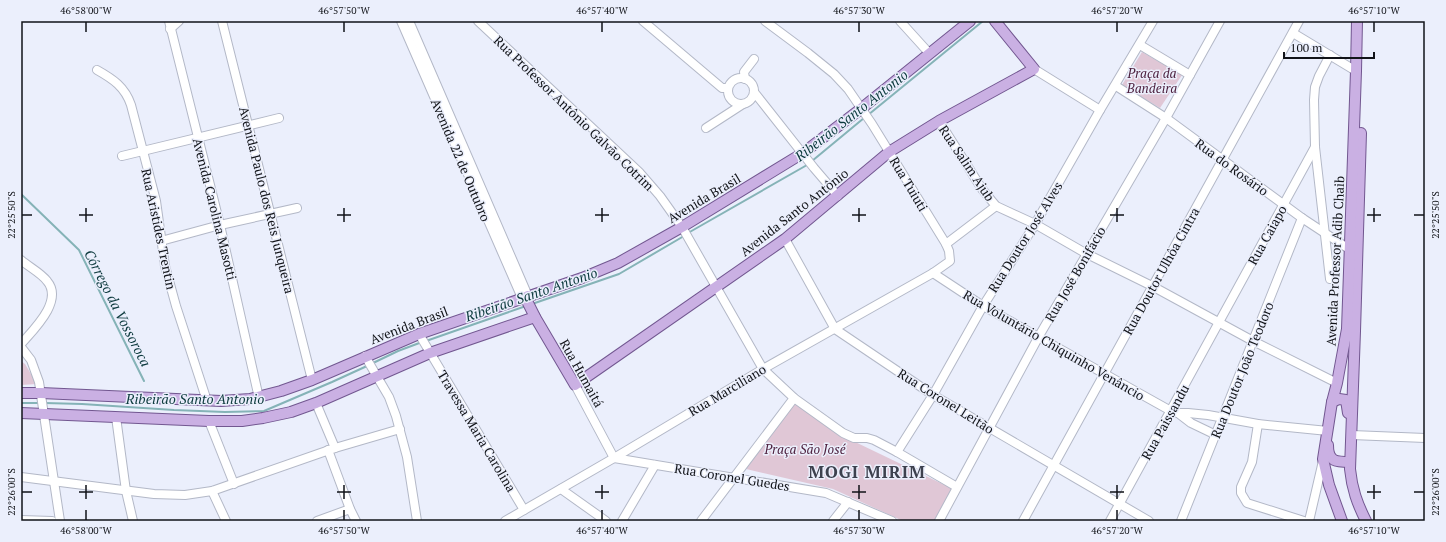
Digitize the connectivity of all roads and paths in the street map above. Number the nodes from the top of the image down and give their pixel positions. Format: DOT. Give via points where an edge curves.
graph roads {
  1 [pos="179,21"];
  2 [pos="222,21"];
  3 [pos="401,21"];
  4 [pos="409,21"];
  5 [pos="478,21"];
  6 [pos="643,21"];
  7 [pos="765,21"];
  8 [pos="900,21"];
  9 [pos="970,21"];
  10 [pos="1153,21"];
  11 [pos="1220,21"];
  12 [pos="1299,21"];
  13 [pos="1357,21"];
  14 [pos="1363,21"];
  15 [pos="998,22"];
  16 [pos="169,25"];
  17 [pos="1293,33"];
  18 [pos="1140,45"];
  19 [pos="929,53"];
  20 [pos="1330,55"];
  21 [pos="754,59"];
  22 [pos="1034,69"];
  23 [pos="97,70"];
  24 [pos="1356,70"];
  25 [pos="1190,75"];
  26 [pos="745,79"];
  27 [pos="1116,86"];
  28 [pos="728,88"];
  29 [pos="754,92"];
  30 [pos="743,104"];
  31 [pos="1100,110"];
  32 [pos="864,111"];
  33 [pos="279,118"];
  34 [pos="1166,118"];
  35 [pos="939,121"];
  36 [pos="249,125"];
  37 [pos="706,128"];
  38 [pos="198,138"];
  39 [pos="1316,147"];
  40 [pos="142,151"];
  41 [pos="889,152"];
  42 [pos="122,156"];
  43 [pos="805,156"];
  44 [pos="1222,160"];
  45 [pos="838,196"];
  46 [pos="1284,205"];
  47 [pos="996,206"];
  48 [pos="298,208"];
  49 [pos="270,213"];
  50 [pos="1302,218"];
  51 [pos="1035,224"];
  52 [pos="220,225"];
  53 [pos="685,233"];
  54 [pos="1326,233"];
  55 [pos="785,239"];
  56 [pos="161,241"];
  57 [pos="946,244"];
  58 [pos="1349,249"];
  59 [pos="1087,254"];
  60 [pos="21,260"];
  61 [pos="950,261"];
  62 [pos="933,273"];
  63 [pos="1330,279"];
  64 [pos="1152,286"];
  65 [pos="716,287"];
  66 [pos="529,304"];
  67 [pos="983,306"];
  68 [pos="1219,323"];
  69 [pos="835,328"];
  70 [pos="421,336"];
  71 [pos="1038,336"];
  72 [pos="1253,341"];
  73 [pos="21,346"];
  74 [pos="428,349"];
  75 [pos="367,358"];
  76 [pos="763,369"];
  77 [pos="375,373"];
  78 [pos="1103,374"];
  79 [pos="312,380"];
  80 [pos="1337,383"];
  81 [pos="575,386"];
  82 [pos="21,393"];
  83 [pos="41,394"];
  84 [pos="933,395"];
  85 [pos="259,398"];
  86 [pos="794,398"];
  87 [pos="1346,400"];
  88 [pos="207,401"];
  89 [pos="1332,402"];
  90 [pos="316,403"];
  91 [pos="44,412"];
  92 [pos="1174,412"];
  93 [pos="21,413"];
  94 [pos="116,418"];
  95 [pos="1223,418"];
  96 [pos="208,422"];
  97 [pos="1258,424"];
  98 [pos="989,428"];
  99 [pos="400,429"];
  100 [pos="1328,431"];
  101 [pos="1352,434"];
  102 [pos="1216,435"];
  103 [pos="1425,438"];
  104 [pos="331,449"];
  105 [pos="897,452"];
  106 [pos="614,458"];
  107 [pos="1323,459"];
  108 [pos="1350,462"];
  109 [pos="654,464"];
  110 [pos="1053,466"];
  111 [pos="21,477"];
  112 [pos="734,477"];
  113 [pos="54,481"];
  114 [pos="234,484"];
  115 [pos="957,487"];
  116 [pos="561,489"];
  117 [pos="126,491"];
  118 [pos="212,491"];
  119 [pos="848,502"];
  120 [pos="1119,504"];
  121 [pos="350,509"];
  122 [pos="524,510"];
  123 [pos="877,518"];
  124 [pos="1340,519"];
  125 [pos="21,520"];
  126 [pos="52,521"];
  127 [pos="60,521"];
  128 [pos="133,521"];
  129 [pos="226,521"];
  130 [pos="317,521"];
  131 [pos="356,521"];
  132 [pos="417,521"];
  133 [pos="505,521"];
  134 [pos="606,521"];
  135 [pos="622,521"];
  136 [pos="701,521"];
  137 [pos="834,521"];
  138 [pos="892,521"];
  139 [pos="939,521"];
  140 [pos="1023,521"];
  141 [pos="1110,521"];
  142 [pos="1149,521"];
  143 [pos="1181,521"];
  144 [pos="1304,521"];
  145 [pos="1309,521"];
  146 [pos="1350,521"];
  147 [pos="1366,521"];
  1 -- 16 [label="street"];
  2 -- 36 [label="street, Avenida Paulo dos Reis Junqueira"];
  3 -- 66 [label="street, Avenida 22 de Outubro"];
  4 -- 66 [label="street, Avenida 22 de Outubro"];
  5 -- 53 [label="street, Rua Professor Antônio Galvão Cotrim" via="640,173 660,196"];
  6 -- 28 [label="street" via="722,88"];
  7 -- 32 [label="street, Rua Tuiuti" via="834,74"];
  8 -- 19 [label="street"];
  9 -- 19 [label="main road, Avenida Brasil"];
  10 -- 18 [label="street, Rua Doutor José Alves"];
  11 -- 25 [label="street, Rua José Bonifácio"];
  12 -- 17 [label="street, Rua Doutor Ulhôa Cintra"];
  13 -- 24 [label="main road, Avenida Professor Adib Chaib"];
  14 -- 101 [label="main road, Avenida Professor Adib Chaib"];
  15 -- 22 [label="main road"];
  16 -- 38 [label="street, Avenida Carolina Masotti"];
  17 -- 20 [label="street"];
  17 -- 44 [label="street, Rua Doutor Ulhôa Cintra"];
  18 -- 25 [label="street"];
  18 -- 27 [label="street, Rua Doutor José Alves"];
  19 -- 32 [label="main road, Avenida Brasil"];
  20 -- 24 [label="street"];
  20 -- 39 [label="street" via="1319,76 1314,100"];
  21 -- 26 [label="street" via="744,72"];
  22 -- 31 [label="street"];
  22 -- 35 [label="main road, Avenida Santo Antônio"];
  23 -- 40 [label="street, Rua Aristides Trentin" via="121,85 129,98"];
  24 -- 58 [label="main road, Avenida Professor Adib Chaib"];
  25 -- 34 [label="street, Rua José Bonifácio"];
  26 -- 28 [label="street" via="736,79"];
  26 -- 29 [label="street" via="752,84"];
  27 -- 31 [label="street, Rua Doutor José Alves"];
  27 -- 34 [label="street, Rua do Rosário"];
  28 -- 30 [label="street" via="732,100"];
  29 -- 30 [label="street" via="751,100"];
  29 -- 43 [label="street"];
  30 -- 37 [label="street"];
  31 -- 51 [label="street, Rua Doutor José Alves"];
  32 -- 41 [label="street, Rua Tuiuti"];
  32 -- 43 [label="main road, Avenida Brasil"];
  33 -- 36 [label="street"];
  34 -- 44 [label="street, Rua do Rosário"];
  34 -- 59 [label="street, Rua José Bonifácio"];
  35 -- 41 [label="main road, Avenida Santo Antônio"];
  35 -- 47 [label="street, Rua Salim Ajub" via="982,189"];
  36 -- 38 [label="street"];
  36 -- 49 [label="street, Avenida Paulo dos Reis Junqueira"];
  38 -- 40 [label="street"];
  38 -- 52 [label="street, Avenida Carolina Masotti"];
  39 -- 46 [label="street, Rua Caiapo"];
  39 -- 54 [label="street"];
  40 -- 42 [label="street"];
  40 -- 56 [label="street, Rua Aristides Trentin" via="156,201"];
  41 -- 45 [label="main road, Avenida Santo Antônio"];
  41 -- 57 [label="street, Rua Tuiuti"];
  43 -- 45 [label="street"];
  43 -- 53 [label="main road, Avenida Brasil"];
  44 -- 46 [label="street, Rua do Rosário"];
  44 -- 64 [label="street, Rua Doutor Ulhôa Cintra"];
  45 -- 55 [label="main road, Avenida Santo Antônio"];
  46 -- 50 [label="street, Rua do Rosário"];
  46 -- 68 [label="street, Rua Caiapo"];
  47 -- 51 [label="street"];
  47 -- 57 [label="street"];
  48 -- 49 [label="street"];
  49 -- 52 [label="street"];
  49 -- 79 [label="street, Avenida Paulo dos Reis Junqueira"];
  50 -- 54 [label="street, Rua do Rosário"];
  50 -- 72 [label="street, Rua Doutor João Teodoro"];
  51 -- 59 [label="street"];
  51 -- 67 [label="street, Rua Doutor José Alves"];
  52 -- 56 [label="street"];
  52 -- 85 [label="street, Avenida Carolina Masotti"];
  53 -- 65 [label="street, Rua Professor Antônio Galvão Cotrim"];
  53 -- 66 [label="main road, Avenida Brasil"];
  54 -- 58 [label="street, Rua do Rosário"];
  54 -- 63 [label="street"];
  55 -- 65 [label="main road, Avenida Santo Antônio"];
  55 -- 69 [label="street, Rua Coronel Leitão"];
  56 -- 88 [label="street, Rua Aristides Trentin" via="176,306"];
  57 -- 61 [label="street, Rua Tuiuti"];
  58 -- 80 [label="main road, Avenida Professor Adib Chaib" via="1347,329"];
  59 -- 64 [label="street"];
  59 -- 71 [label="street, Rua José Bonifácio"];
  60 -- 73 [label="street" via="48,282 52,296 48,311"];
  61 -- 62 [label="street, Rua Marciliano"];
  62 -- 67 [label="street, Rua Voluntário Chiquinho Venâncio"];
  62 -- 69 [label="street, Rua Marciliano"];
  64 -- 68 [label="street"];
  64 -- 78 [label="street, Rua Doutor Ulhôa Cintra"];
  65 -- 76 [label="street, Rua Professor Antônio Galvão Cotrim"];
  65 -- 81 [label="main road, Avenida Santo Antônio"];
  66 -- 70 [label="main road, Avenida Brasil"];
  66 -- 74 [label="main road, Avenida Brasil"];
  66 -- 81 [label="main road, Rua Humaitá"];
  67 -- 71 [label="street, Rua Voluntário Chiquinho Venâncio"];
  67 -- 84 [label="street, Rua Doutor José Alves"];
  68 -- 72 [label="street"];
  68 -- 92 [label="street, Rua Paissandu"];
  69 -- 76 [label="street, Rua Marciliano"];
  69 -- 84 [label="street, Rua Coronel Leitão"];
  70 -- 74 [label="street, Travessa Maria Carolina"];
  70 -- 75 [label="main road, Avenida Brasil"];
  71 -- 78 [label="street, Rua Voluntário Chiquinho Venâncio"];
  71 -- 98 [label="street, Rua José Bonifácio"];
  72 -- 80 [label="street"];
  72 -- 95 [label="street, Rua Doutor João Teodoro"];
  73 -- 83 [label="street" via="34,367"];
  74 -- 77 [label="main road, Avenida Brasil"];
  74 -- 122 [label="street, Travessa Maria Carolina"];
  75 -- 77 [label="street"];
  75 -- 79 [label="main road, Avenida Brasil"];
  76 -- 86 [label="street, Rua Professor Antônio Galvão Cotrim"];
  76 -- 106 [label="street, Rua Marciliano"];
  77 -- 90 [label="main road, Avenida Brasil"];
  77 -- 99 [label="street" via="389,397"];
  78 -- 92 [label="street, Rua Voluntário Chiquinho Venâncio"];
  78 -- 110 [label="street, Rua Doutor Ulhôa Cintra"];
  79 -- 85 [label="main road, Avenida Brasil"];
  80 -- 87 [label="main road"];
  80 -- 89 [label="main road, Avenida Professor Adib Chaib"];
  81 -- 106 [label="street, Rua Humaitá"];
  82 -- 83 [label="main road, Avenida Brasil"];
  83 -- 88 [label="main road, Avenida Brasil"];
  83 -- 91 [label="street"];
  84 -- 98 [label="street, Rua Coronel Leitão"];
  84 -- 105 [label="street, Rua Doutor José Alves"];
  85 -- 88 [label="main road, Avenida Brasil"];
  86 -- 105 [label="street, Rua Professor Antônio Galvão Cotrim" via="842,433 854,438 874,440"];
  86 -- 112 [label="street"];
  87 -- 89 [label="main road"];
  87 -- 101 [label="main road"];
  89 -- 100 [label="main road, Avenida Professor Adib Chaib"];
  90 -- 96 [label="main road, Avenida Brasil" via="263,418"];
  90 -- 104 [label="street"];
  91 -- 93 [label="main road, Avenida Brasil"];
  91 -- 94 [label="main road, Avenida Brasil"];
  91 -- 113 [label="street"];
  92 -- 95 [label="street, Rua Voluntário Chiquinho Venâncio"];
  92 -- 102 [label="street, Rua Voluntário Chiquinho Venâncio"];
  92 -- 120 [label="street, Rua Paissandu"];
  94 -- 96 [label="main road, Avenida Brasil"];
  94 -- 117 [label="street"];
  95 -- 97 [label="street, Rua Voluntário Chiquinho Venâncio"];
  95 -- 102 [label="street, Rua Doutor João Teodoro"];
  96 -- 114 [label="street"];
  97 -- 100 [label="street, Rua Voluntário Chiquinho Venâncio"];
  97 -- 144 [label="street" via="1252,462 1241,488 1243,498 1247,503"];
  98 -- 110 [label="street, Rua Coronel Leitão"];
  98 -- 115 [label="street, Rua José Bonifácio"];
  99 -- 104 [label="street"];
  99 -- 132 [label="street"];
  100 -- 107 [label="main road, Avenida Professor Adib Chaib"];
  100 -- 108 [label="main road" via="1329,456 1337,461"];
  101 -- 103 [label="street"];
  101 -- 108 [label="main road, Avenida Professor Adib Chaib"];
  102 -- 143 [label="street, Rua Doutor João Teodoro"];
  104 -- 114 [label="street"];
  104 -- 121 [label="street"];
  105 -- 115 [label="street, Rua Professor Antônio Galvão Cotrim"];
  106 -- 109 [label="street, Rua Coronel Guedes"];
  106 -- 116 [label="street, Rua Marciliano"];
  107 -- 124 [label="main road, Avenida Professor Adib Chaib"];
  107 -- 145 [label="street"];
  108 -- 147 [label="main road, Avenida Professor Adib Chaib" via="1351,485"];
  109 -- 112 [label="street, Rua Coronel Guedes"];
  109 -- 135 [label="street"];
  110 -- 120 [label="street, Rua Coronel Leitão"];
  110 -- 140 [label="street, Rua Doutor Ulhôa Cintra"];
  111 -- 113 [label="street"];
  112 -- 119 [label="street, Rua Coronel Guedes" via="826,493"];
  112 -- 136 [label="street"];
  113 -- 117 [label="street"];
  113 -- 127 [label="street"];
  114 -- 118 [label="street"];
  115 -- 139 [label="street, Rua José Bonifácio"];
  116 -- 122 [label="street, Rua Marciliano"];
  116 -- 134 [label="street"];
  117 -- 118 [label="street" via="172,495"];
  117 -- 128 [label="street"];
  118 -- 129 [label="street"];
  119 -- 123 [label="street, Rua Coronel Guedes"];
  119 -- 137 [label="street"];
  120 -- 141 [label="street, Rua Paissandu"];
  120 -- 142 [label="street, Rua Coronel Leitão"];
  121 -- 130 [label="street"];
  121 -- 131 [label="street"];
  122 -- 133 [label="street, Rua Marciliano"];
  123 -- 138 [label="street, Rua Coronel Guedes"];
  124 -- 146 [label="main road"];
  125 -- 126 [label="street"];
}
